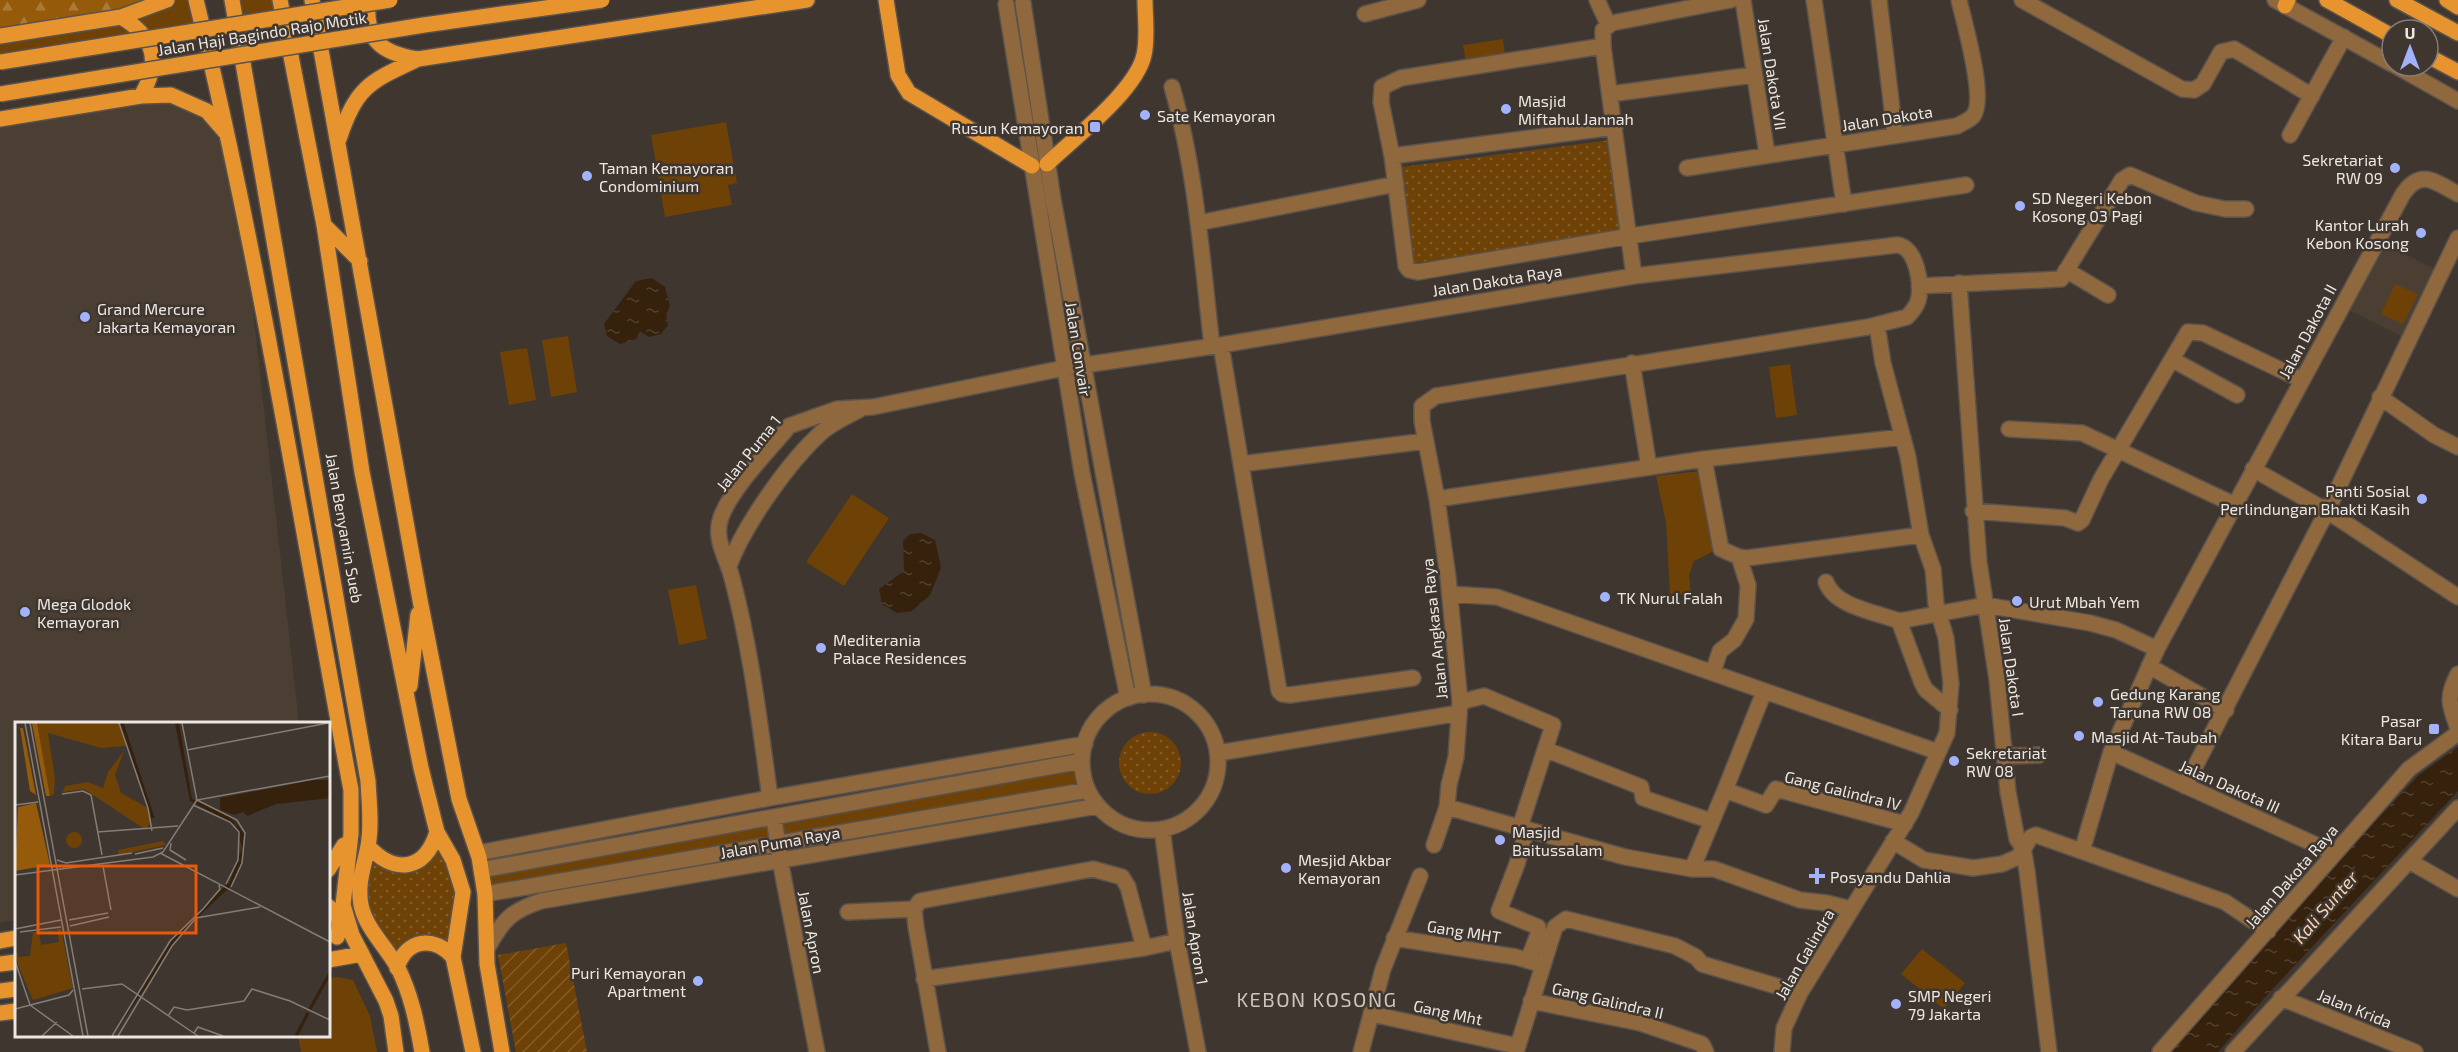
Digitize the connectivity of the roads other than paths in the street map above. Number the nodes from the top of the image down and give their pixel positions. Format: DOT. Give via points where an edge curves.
graph roads {
  1 [pos="166,0"];
  2 [pos="196,0"];
  3 [pos="232,0"];
  4 [pos="280,0"];
  5 [pos="312,0"];
  6 [pos="368,0"];
  7 [pos="390,0"];
  8 [pos="602,0"];
  9 [pos="807,0"];
  10 [pos="886,0"];
  11 [pos="1145,0"];
  12 [pos="1418,0"];
  13 [pos="1597,0"];
  14 [pos="1731,0"];
  15 [pos="1743,0"];
  16 [pos="1814,0"];
  17 [pos="1879,0"];
  18 [pos="1959,0"];
  19 [pos="2022,0"];
  20 [pos="2327,0"];
  21 [pos="2397,0"];
  22 [pos="2447,0"];
  23 [pos="790,1"];
  24 [pos="2283,2"];
  25 [pos="1023,3"];
  26 [pos="1006,4"];
  27 [pos="2458,7"];
  28 [pos="1365,14"];
  29 [pos="121,18"];
  30 [pos="1608,24"];
  31 [pos="2380,29"];
  32 [pos="2458,33"];
  33 [pos="0,36"];
  34 [pos="2344,37"];
  35 [pos="1603,46"];
  36 [pos="2380,57"];
  37 [pos="418,59"];
  38 [pos="0,62"];
  39 [pos="2440,62"];
  40 [pos="2458,72"];
  41 [pos="1754,75"];
  42 [pos="2418,78"];
  43 [pos="1172,87"];
  44 [pos="0,94"];
  45 [pos="1610,94"];
  46 [pos="141,96"];
  47 [pos="2312,96"];
  48 [pos="2458,100"];
  49 [pos="0,119"];
  50 [pos="1615,127"];
  51 [pos="1895,134"];
  52 [pos="2290,135"];
  53 [pos="230,138"];
  54 [pos="338,142"];
  55 [pos="1835,144"];
  56 [pos="1767,154"];
  57 [pos="1392,156"];
  58 [pos="1040,165"];
  59 [pos="1687,168"];
  60 [pos="1396,184"];
  61 [pos="1966,186"];
  62 [pos="2458,194"];
  63 [pos="1844,204"];
  64 [pos="2246,209"];
  65 [pos="1198,223"];
  66 [pos="324,225"];
  67 [pos="1630,236"];
  68 [pos="2458,238"];
  69 [pos="255,261"];
  70 [pos="360,261"];
  71 [pos="2066,270"];
  72 [pos="1634,276"];
  73 [pos="1959,283"];
  74 [pos="1919,286"];
  75 [pos="2108,295"];
  76 [pos="288,307"];
  77 [pos="1877,325"];
  78 [pos="1217,345"];
  79 [pos="2173,360"];
  80 [pos="1632,363"];
  81 [pos="1085,364"];
  82 [pos="1064,368"];
  83 [pos="2302,380"];
  84 [pos="2237,395"];
  85 [pos="2380,397"];
  86 [pos="858,410"];
  87 [pos="2009,429"];
  88 [pos="1904,437"];
  89 [pos="1426,441"];
  90 [pos="2458,447"];
  91 [pos="2119,450"];
  92 [pos="1704,459"];
  93 [pos="1241,464"];
  94 [pos="1649,467"];
  95 [pos="2253,470"];
  96 [pos="1437,499"];
  97 [pos="2235,505"];
  98 [pos="1973,511"];
  99 [pos="2327,511"];
  100 [pos="1921,535"];
  101 [pos="1739,557"];
  102 [pos="729,566"];
  103 [pos="1826,582"];
  104 [pos="1450,594"];
  105 [pos="2458,597"];
  106 [pos="420,600"];
  107 [pos="1984,606"];
  108 [pos="1940,615"];
  109 [pos="1899,621"];
  110 [pos="344,627"];
  111 [pos="2157,649"];
  112 [pos="2149,666"];
  113 [pos="1713,672"];
  114 [pos="329,673"];
  115 [pos="2458,674"];
  116 [pos="1413,678"];
  117 [pos="1764,692"];
  118 [pos="1144,695"];
  119 [pos="1128,698"];
  120 [pos="409,701"];
  121 [pos="1460,708"];
  122 [pos="1950,710"];
  123 [pos="2226,710"];
  124 [pos="2458,729"];
  125 [pos="2458,733"];
  126 [pos="1085,744"];
  127 [pos="1547,750"];
  128 [pos="1938,752"];
  129 [pos="2111,752"];
  130 [pos="1218,753"];
  131 [pos="2039,754"];
  132 [pos="2006,756"];
  133 [pos="1082,761"];
  134 [pos="2186,786"];
  135 [pos="1088,790"];
  136 [pos="1725,790"];
  137 [pos="770,798"];
  138 [pos="1098,806"];
  139 [pos="1447,807"];
  140 [pos="2458,808"];
  141 [pos="774,818"];
  142 [pos="1711,821"];
  143 [pos="1905,824"];
  144 [pos="1162,829"];
  145 [pos="1523,829"];
  146 [pos="437,832"];
  147 [pos="351,834"];
  148 [pos="1893,842"];
  149 [pos="778,844"];
  150 [pos="1434,845"];
  151 [pos="368,846"];
  152 [pos="2023,847"];
  153 [pos="2082,851"];
  154 [pos="478,853"];
  155 [pos="2334,853"];
  156 [pos="780,860"];
  157 [pos="2409,861"];
  158 [pos="330,867"];
  159 [pos="1692,869"];
  160 [pos="481,870"];
  161 [pos="1420,876"];
  162 [pos="2458,889"];
  163 [pos="485,894"];
  164 [pos="334,907"];
  165 [pos="914,909"];
  166 [pos="1851,909"];
  167 [pos="848,912"];
  168 [pos="2268,931"];
  169 [pos="339,937"];
  170 [pos="15,938"];
  171 [pos="1394,938"];
  172 [pos="0,941"];
  173 [pos="1177,941"];
  174 [pos="488,947"];
  175 [pos="1144,948"];
  176 [pos="362,954"];
  177 [pos="453,957"];
  178 [pos="330,960"];
  179 [pos="1528,960"];
  180 [pos="15,962"];
  181 [pos="0,964"];
  182 [pos="1544,965"];
  183 [pos="398,968"];
  184 [pos="924,979"];
  185 [pos="15,989"];
  186 [pos="0,991"];
  187 [pos="1800,993"];
  188 [pos="2282,998"];
  189 [pos="1531,1001"];
  190 [pos="15,1011"];
  191 [pos="0,1013"];
  192 [pos="1372,1014"];
  193 [pos="1516,1049"];
  194 [pos="396,1052"];
  195 [pos="422,1052"];
  196 [pos="472,1052"];
  197 [pos="502,1052"];
  198 [pos="817,1052"];
  199 [pos="939,1052"];
  200 [pos="1198,1052"];
  201 [pos="1361,1052"];
  202 [pos="1706,1052"];
  203 [pos="1782,1052"];
  204 [pos="2049,1052"];
  205 [pos="2160,1052"];
  206 [pos="2233,1052"];
  207 [pos="2413,1052"];
  1 -- 29 [label="main road"];
  2 -- 53 [label="main road"];
  3 -- 76 [label="main road, Jalan Benyamin Sueb"];
  4 -- 66 [label="main road, Jalan Benyamin Sueb"];
  5 -- 54 [label="main road"];
  6 -- 37 [label="main road" via="366,20 376,41 395,55"];
  7 -- 38 [label="main road, Jalan Haji Bagindo Rajo Motik, bridge"];
  8 -- 44 [label="main road, Jalan Haji Bagindo Rajo Motik, bridge"];
  9 -- 23 [label="main road"];
  10 -- 58 [label="main road" via="898,75 909,93"];
  11 -- 58 [label="main road" via="1144,54 1138,72 1127,88"];
  12 -- 28 [label="street"];
  13 -- 30 [label="street"];
  14 -- 30 [label="street"];
  15 -- 41 [label="street, Jalan Dakota VII"];
  16 -- 55 [label="street"];
  17 -- 51 [label="street"];
  18 -- 51 [label="street, Jalan Dakota" via="1977,89 1978,104 1973,116 1957,126"];
  19 -- 47 [label="street" via="2182,89 2194,90 2203,84 2221,52 2234,49"];
  20 -- 31 [label="main road"];
  21 -- 32 [label="main road"];
  22 -- 27 [label="main road"];
  23 -- 37 [label="main road"];
  24 -- 34 [label="street"];
  25 -- 58 [label="street, Jalan Convair"];
  26 -- 58 [label="street, Jalan Convair"];
  29 -- 33 [label="main road"];
  29 -- 46 [label="main road" via="143,34 154,61 151,79"];
  30 -- 35 [label="street" via="1603,30"];
  34 -- 36 [label="street"];
  34 -- 47 [label="street"];
  35 -- 45 [label="street"];
  35 -- 57 [label="street" via="1389,81 1380,93"];
  37 -- 54 [label="main road" via="380,77 361,92"];
  39 -- 40 [label="main road"];
  41 -- 45 [label="street"];
  41 -- 56 [label="street, Jalan Dakota VII"];
  42 -- 48 [label="street"];
  43 -- 65 [label="street" via="1181,114"];
  45 -- 50 [label="street"];
  46 -- 49 [label="main road"];
  46 -- 53 [label="main road" via="171,95 191,103 207,111"];
  47 -- 52 [label="street"];
  50 -- 57 [label="street"];
  50 -- 67 [label="street"];
  51 -- 55 [label="street, Jalan Dakota"];
  53 -- 69 [label="main road"];
  54 -- 70 [label="main road"];
  55 -- 56 [label="street, Jalan Dakota"];
  55 -- 63 [label="street"];
  56 -- 59 [label="street, Jalan Dakota"];
  57 -- 60 [label="street"];
  58 -- 81 [label="street, Jalan Convair"];
  58 -- 82 [label="street, Jalan Convair"];
  60 -- 65 [label="street"];
  60 -- 67 [label="street" via="1406,266 1413,272"];
  61 -- 63 [label="street"];
  62 -- 83 [label="street, Jalan Dakota II" via="2429,179 2411,182"];
  63 -- 67 [label="street"];
  64 -- 71 [label="street" via="2196,203 2139,177 2127,176"];
  65 -- 78 [label="street"];
  66 -- 70 [label="main road"];
  66 -- 120 [label="main road, Jalan Benyamin Sueb" via="362,472"];
  67 -- 72 [label="street"];
  68 -- 85 [label="street"];
  69 -- 76 [label="main road"];
  69 -- 114 [label="main road"];
  70 -- 106 [label="main road"];
  71 -- 73 [label="street" via="2060,279"];
  71 -- 75 [label="street"];
  72 -- 74 [label="street, Jalan Dakota Raya" via="1897,245 1909,248 1913,254"];
  72 -- 78 [label="street, Jalan Dakota Raya"];
  73 -- 74 [label="street"];
  73 -- 98 [label="street, Jalan Dakota I"];
  74 -- 77 [label="street" via="1919,300 1908,317"];
  76 -- 110 [label="main road, Jalan Benyamin Sueb"];
  77 -- 80 [label="street"];
  77 -- 88 [label="street, Jalan Galindra" via="1883,363"];
  78 -- 81 [label="street, Jalan Dakota Raya"];
  78 -- 93 [label="street"];
  79 -- 83 [label="street" via="2188,332 2197,331"];
  79 -- 84 [label="street"];
  79 -- 91 [label="street"];
  80 -- 89 [label="street, Jalan Angkasa Raya" via="1436,396 1422,405"];
  80 -- 94 [label="street"];
  81 -- 82 [label="street, Jalan Dakota Raya"];
  81 -- 118 [label="street, Jalan Convair"];
  82 -- 86 [label="street, Jalan Puma 1"];
  82 -- 119 [label="street, Jalan Convair"];
  83 -- 95 [label="street, Jalan Dakota II"];
  85 -- 90 [label="street"];
  85 -- 99 [label="street"];
  86 -- 102 [label="street, Jalan Puma 1" via="810,443 748,526"];
  86 -- 102 [label="street, Jalan Puma 1" via="837,409 789,426 734,495 720,519 720,549"];
  87 -- 91 [label="street" via="2082,433"];
  88 -- 92 [label="street"];
  88 -- 100 [label="street, Jalan Galindra"];
  89 -- 93 [label="street"];
  89 -- 96 [label="street, Jalan Angkasa Raya"];
  91 -- 97 [label="street"];
  91 -- 98 [label="street" via="2101,479 2088,512 2078,523 2065,518"];
  92 -- 94 [label="street"];
  92 -- 101 [label="street" via="1721,549"];
  93 -- 116 [label="street" via="1282,694"];
  94 -- 96 [label="street"];
  95 -- 97 [label="street, Jalan Dakota II"];
  95 -- 99 [label="street"];
  96 -- 104 [label="street, Jalan Angkasa Raya"];
  97 -- 111 [label="street, Jalan Dakota II"];
  98 -- 107 [label="street, Jalan Dakota I"];
  99 -- 105 [label="street"];
  99 -- 123 [label="street"];
  100 -- 101 [label="street"];
  100 -- 108 [label="street, Jalan Galindra" via="1933,569 1932,587"];
  101 -- 113 [label="street" via="1748,585 1746,619 1734,640 1720,651"];
  102 -- 137 [label="street, Jalan Puma 1" via="742,622"];
  103 -- 109 [label="street" via="1829,592 1839,600"];
  104 -- 113 [label="street" via="1497,597"];
  104 -- 121 [label="street, Jalan Angkasa Raya"];
  106 -- 120 [label="main road"];
  106 -- 154 [label="main road" via="459,799"];
  107 -- 108 [label="street"];
  107 -- 111 [label="street" via="2090,623"];
  107 -- 132 [label="street, Jalan Dakota I"];
  108 -- 109 [label="street"];
  108 -- 122 [label="street, Jalan Galindra" via="1951,684"];
  109 -- 122 [label="street" via="1926,690"];
  110 -- 114 [label="main road"];
  110 -- 151 [label="main road, Jalan Benyamin Sueb" via="368,781"];
  111 -- 112 [label="street, Jalan Dakota II"];
  112 -- 123 [label="street"];
  112 -- 129 [label="street, Jalan Dakota II"];
  113 -- 117 [label="street"];
  114 -- 147 [label="main road" via="351,790"];
  115 -- 124 [label="street" via="2449,691"];
  117 -- 128 [label="street"];
  117 -- 136 [label="street"];
  118 -- 119 [label="street"];
  118 -- 130 [label="street" via="1170,697 1193,709 1209,729"];
  119 -- 126 [label="street" via="1099,717"];
  120 -- 146 [label="main road, Jalan Benyamin Sueb"];
  121 -- 127 [label="street" via="1484,696 1549,722 1553,729"];
  121 -- 130 [label="street, Jalan Angkasa Raya"];
  121 -- 139 [label="street"];
  122 -- 128 [label="street, Jalan Galindra" via="1947,733"];
  123 -- 134 [label="street"];
  125 -- 155 [label="street, Jalan Dakota Raya" via="2409,769"];
  126 -- 133 [label="street"];
  126 -- 137 [label="street"];
  127 -- 142 [label="street" via="1641,787 1643,798"];
  127 -- 145 [label="street"];
  128 -- 143 [label="street, Jalan Galindra"];
  129 -- 134 [label="street, Jalan Dakota III"];
  129 -- 153 [label="street, Jalan Dakota II"];
  130 -- 144 [label="street" via="1218,768 1209,796 1189,818"];
  131 -- 132 [label="street"];
  132 -- 152 [label="street, Jalan Dakota I" via="2008,792 2017,838"];
  133 -- 135 [label="street"];
  133 -- 141 [label="street, Jalan Puma Raya"];
  134 -- 155 [label="street, Jalan Dakota III"];
  135 -- 138 [label="street"];
  135 -- 149 [label="street, Jalan Puma Raya"];
  136 -- 142 [label="street"];
  136 -- 143 [label="street, Gang Galindra IV" via="1766,805 1776,789"];
  137 -- 154 [label="street"];
  138 -- 144 [label="street" via="1127,826"];
  138 -- 156 [label="street, Jalan Puma Raya"];
  139 -- 145 [label="street"];
  139 -- 150 [label="street"];
  140 -- 157 [label="street"];
  141 -- 149 [label="street, Jalan Apron"];
  141 -- 160 [label="street, Jalan Puma Raya"];
  142 -- 159 [label="street"];
  143 -- 148 [label="street, Jalan Galindra"];
  144 -- 173 [label="street, Jalan Apron 1"];
  145 -- 159 [label="street" via="1625,857"];
  145 -- 179 [label="street, Gang MHT" via="1517,864 1499,911 1538,927"];
  146 -- 151 [label="main road" via="432,847 411,864 395,865 381,860"];
  146 -- 177 [label="main road, Jalan Benyamin Sueb" via="453,860 463,892"];
  147 -- 158 [label="main road"];
  147 -- 164 [label="main road"];
  148 -- 152 [label="street" via="1924,860 1973,868 2002,864 2018,857"];
  148 -- 166 [label="street, Jalan Galindra"];
  149 -- 156 [label="street, Jalan Apron"];
  149 -- 163 [label="street, Jalan Puma Raya"];
  151 -- 183 [label="main road, Jalan Benyamin Sueb" via="360,874 362,909"];
  152 -- 153 [label="street" via="2036,835"];
  152 -- 204 [label="street, Jalan Dakota I"];
  153 -- 168 [label="street" via="2224,902"];
  154 -- 160 [label="main road"];
  155 -- 168 [label="street, Jalan Dakota Raya"];
  156 -- 174 [label="street, Jalan Puma Raya" via="541,901 502,922"];
  156 -- 198 [label="street, Jalan Apron"];
  157 -- 162 [label="street"];
  157 -- 188 [label="street"];
  159 -- 166 [label="street" via="1714,869 1800,900"];
  160 -- 163 [label="main road"];
  161 -- 171 [label="street, Gang Mht"];
  163 -- 174 [label="main road"];
  164 -- 169 [label="main road"];
  165 -- 167 [label="street"];
  165 -- 175 [label="street" via="925,899 1093,869 1122,877"];
  165 -- 184 [label="street"];
  166 -- 187 [label="street, Jalan Galindra"];
  168 -- 205 [label="street, Jalan Dakota Raya"];
  169 -- 176 [label="main road"];
  170 -- 172 [label="main road"];
  171 -- 179 [label="street, Gang MHT"];
  171 -- 192 [label="street, Gang Mht"];
  173 -- 175 [label="street"];
  173 -- 200 [label="street, Jalan Apron 1"];
  174 -- 197 [label="main road" via="487,964"];
  175 -- 184 [label="street"];
  176 -- 178 [label="main road"];
  176 -- 194 [label="main road" via="386,1000"];
  177 -- 183 [label="main road" via="437,944 423,942 406,950"];
  177 -- 196 [label="main road, Jalan Benyamin Sueb"];
  179 -- 182 [label="street, Gang MHT"];
  180 -- 181 [label="main road"];
  182 -- 187 [label="street" via="1555,927 1566,919 1675,946 1702,964"];
  182 -- 189 [label="street"];
  183 -- 195 [label="main road, Jalan Benyamin Sueb"];
  184 -- 199 [label="street"];
  185 -- 186 [label="main road"];
  187 -- 203 [label="street, Jalan Galindra" via="1784,1028"];
  188 -- 206 [label="street"];
  188 -- 207 [label="street, Jalan Krida"];
  189 -- 193 [label="street"];
  189 -- 202 [label="street, Gang Galindra II" via="1640,1023 1702,1044"];
  190 -- 191 [label="main road"];
  192 -- 193 [label="street, Gang Mht"];
  192 -- 201 [label="street, Gang Mht"];
}
